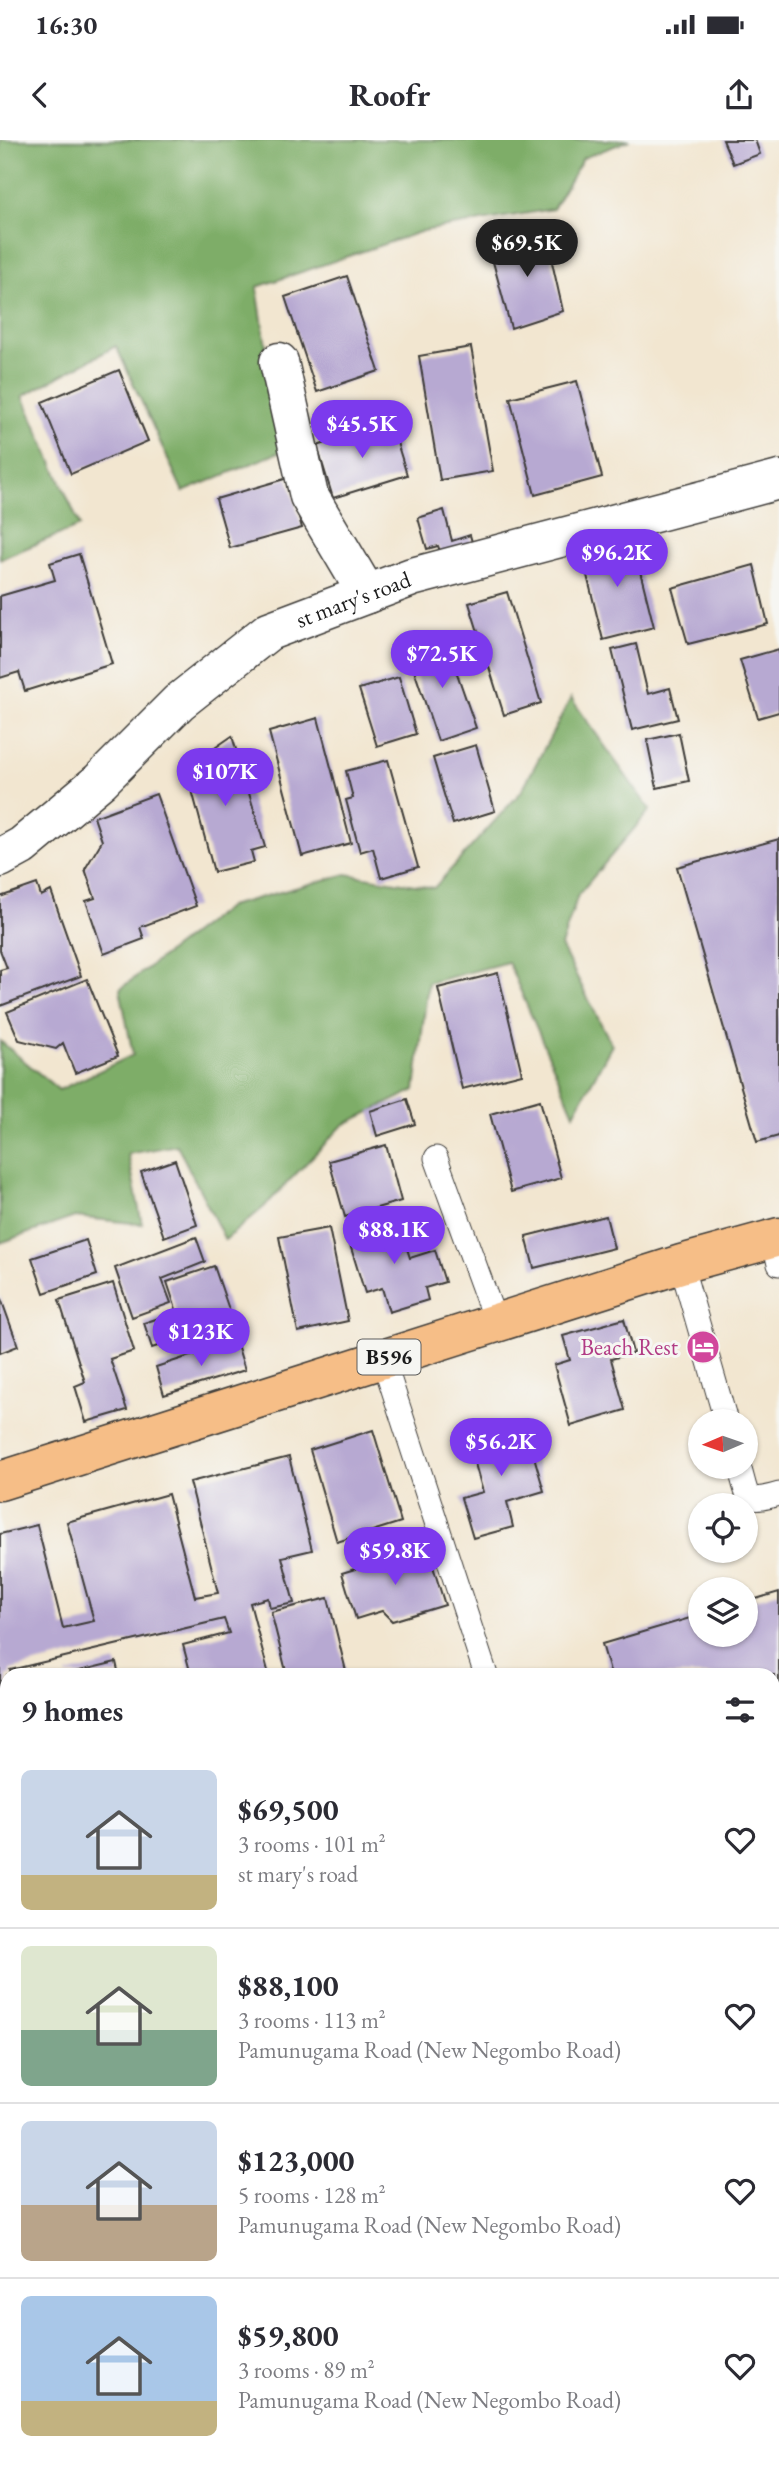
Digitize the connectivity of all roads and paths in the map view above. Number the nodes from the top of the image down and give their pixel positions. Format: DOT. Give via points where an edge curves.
graph roads {
  1 [pos="279,362"];
  2 [pos="779,480"];
  3 [pos="367,594"];
  4 [pos="0,858"];
  5 [pos="436,1158"];
  6 [pos="777,1247"];
  7 [pos="681,1264"];
  8 [pos="496,1323"];
  9 [pos="383,1359"];
  10 [pos="723,1409"];
  11 [pos="744,1479"];
  12 [pos="0,1481"];
  13 [pos="779,1494"];
  14 [pos="484,1668"];
  1 -- 3 [label="street" via="309,496"];
  2 -- 3 [label="street, st mary's road" via="412,577"];
  3 -- 4 [label="street, st mary's road" via="269,631 179,702 100,781 22,846"];
  5 -- 8 [label="lane"];
  6 -- 7 [label="main road, B596"];
  7 -- 8 [label="main road, B596"];
  7 -- 10 [label="lane"];
  8 -- 9 [label="main road, B596"];
  9 -- 12 [label="main road, B596"];
  9 -- 14 [label="lane"];
  11 -- 13 [label="lane" via="752,1499"];
}
